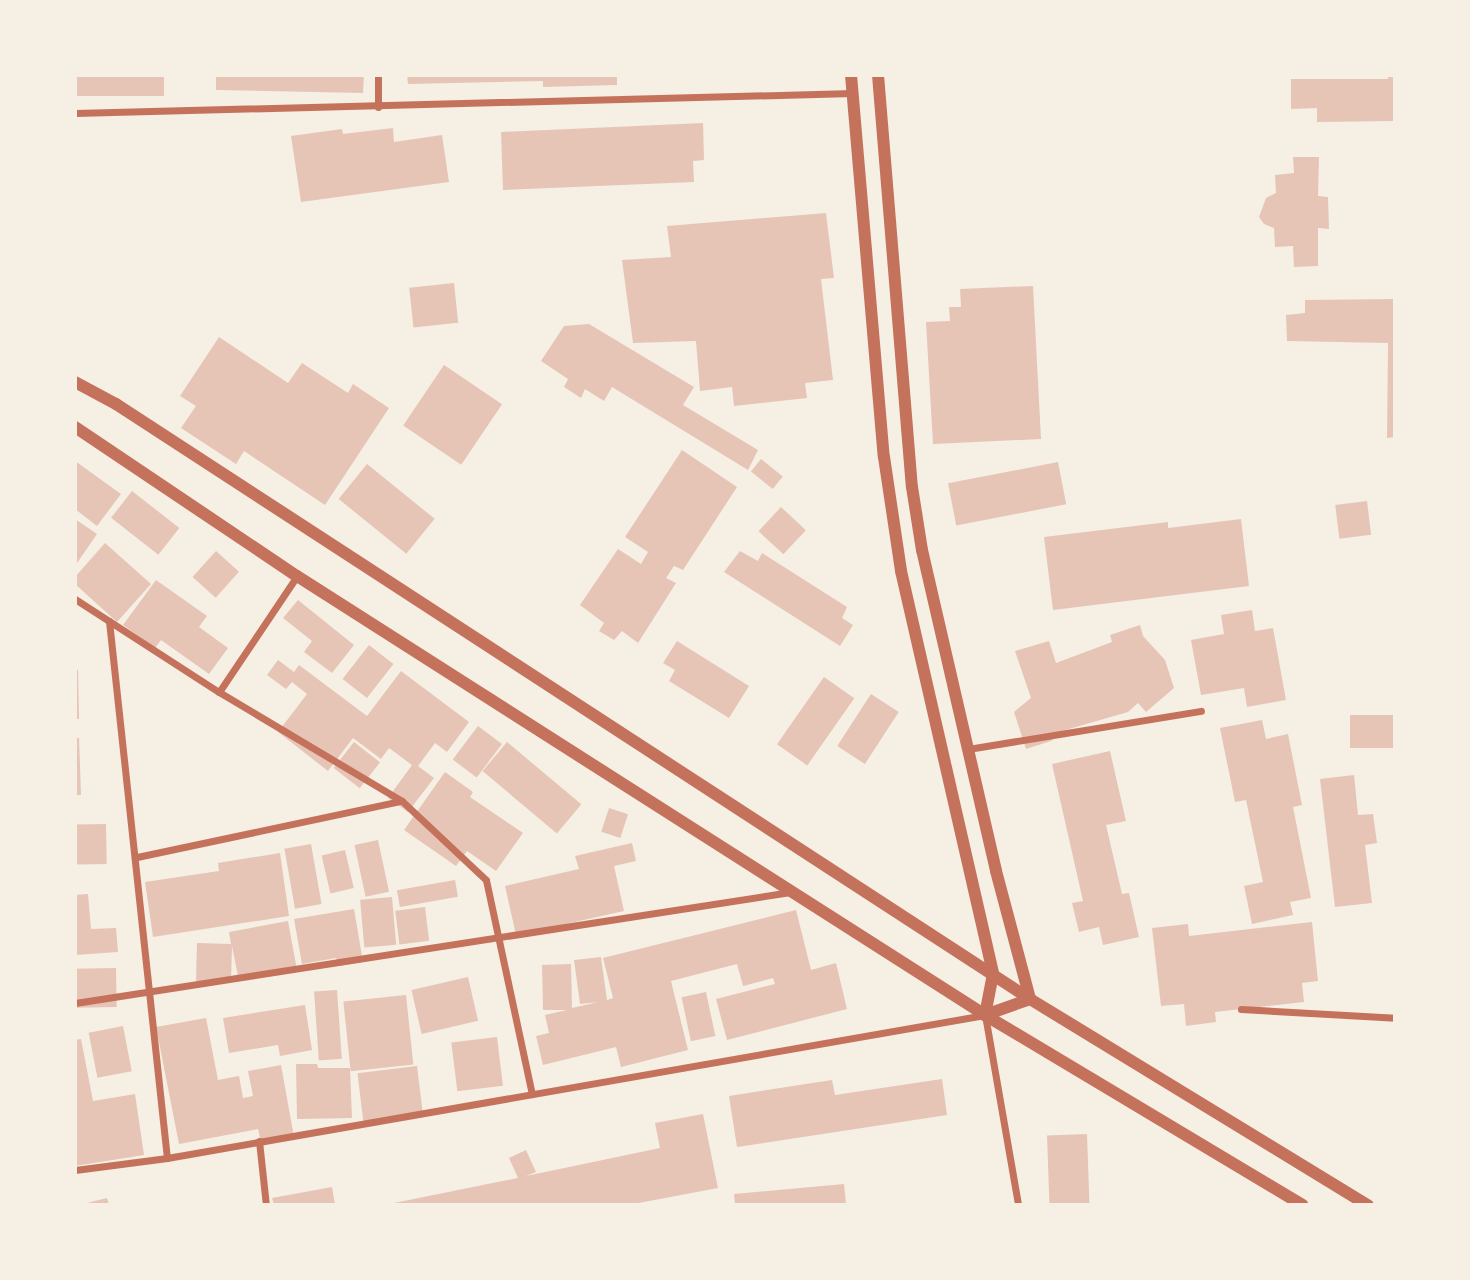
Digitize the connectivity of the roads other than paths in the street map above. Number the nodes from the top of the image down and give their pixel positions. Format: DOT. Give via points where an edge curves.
graph roads {
  1 [pos="378,75"];
  2 [pos="852,75"];
  3 [pos="878,75"];
  4 [pos="854,93"];
  5 [pos="378,107"];
  6 [pos="75,113"];
  7 [pos="75,382"];
  8 [pos="75,427"];
  9 [pos="297,576"];
  10 [pos="75,599"];
  11 [pos="109,621"];
  12 [pos="219,692"];
  13 [pos="1202,711"];
  14 [pos="968,749"];
  15 [pos="401,801"];
  16 [pos="137,857"];
  17 [pos="792,892"];
  18 [pos="501,937"];
  19 [pos="993,974"];
  20 [pos="152,991"];
  21 [pos="1030,999"];
  22 [pos="75,1003"];
  23 [pos="1241,1009"];
  24 [pos="985,1014"];
  25 [pos="1395,1018"];
  26 [pos="532,1094"];
  27 [pos="259,1141"];
  28 [pos="167,1157"];
  29 [pos="75,1170"];
  30 [pos="267,1205"];
  31 [pos="1018,1205"];
  32 [pos="1302,1205"];
  33 [pos="1368,1205"];
  1 -- 5 [label="street"];
  2 -- 4 [label="street"];
  3 -- 14 [label="street" via="912,487 937,623"];
  4 -- 5 [label="street"];
  4 -- 19 [label="street" via="884,457 901,571"];
  5 -- 6 [label="street"];
  7 -- 19 [label="street" via="128,412"];
  8 -- 9 [label="street"];
  9 -- 12 [label="street"];
  9 -- 17 [label="street"];
  10 -- 11 [label="street"];
  11 -- 12 [label="street"];
  11 -- 16 [label="street"];
  12 -- 15 [label="street"];
  13 -- 14 [label="street"];
  14 -- 21 [label="street"];
  15 -- 16 [label="street"];
  15 -- 18 [label="street" via="486,880"];
  16 -- 20 [label="street"];
  17 -- 18 [label="street"];
  17 -- 24 [label="street"];
  18 -- 20 [label="street"];
  18 -- 26 [label="street"];
  19 -- 21 [label="street"];
  19 -- 24 [label="street"];
  20 -- 22 [label="street"];
  20 -- 28 [label="street"];
  21 -- 24 [label="street"];
  21 -- 33 [label="street"];
  23 -- 25 [label="street"];
  24 -- 26 [label="street"];
  24 -- 31 [label="street"];
  24 -- 32 [label="street"];
  26 -- 27 [label="street"];
  27 -- 28 [label="street"];
  27 -- 30 [label="street"];
  28 -- 29 [label="street"];
}
